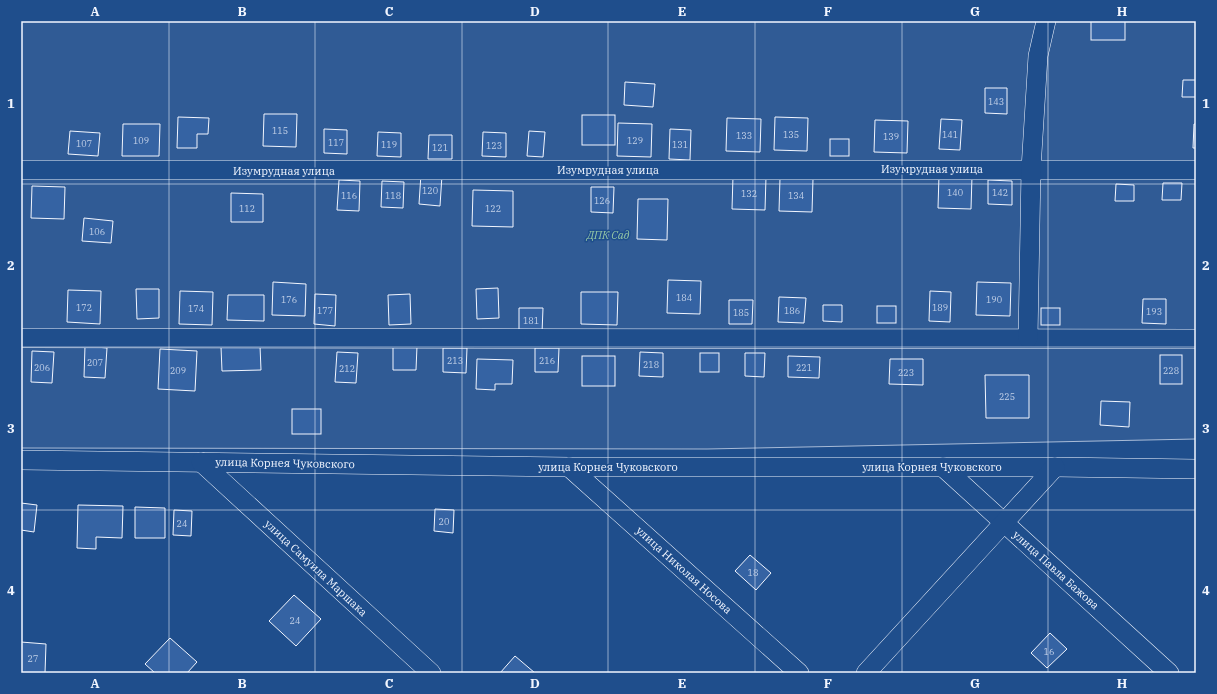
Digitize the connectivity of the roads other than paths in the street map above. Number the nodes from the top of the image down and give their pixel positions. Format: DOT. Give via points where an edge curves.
graph roads {
  1 [pos="1046,21"];
  2 [pos="1031,169"];
  3 [pos="21,170"];
  4 [pos="1196,170"];
  5 [pos="21,338"];
  6 [pos="1028,338"];
  7 [pos="1196,339"];
  8 [pos="21,460"];
  9 [pos="201,462"];
  10 [pos="569,467"];
  11 [pos="1055,467"];
  12 [pos="943,468"];
  13 [pos="1196,469"];
  14 [pos="1004,523"];
  15 [pos="430,673"];
  16 [pos="799,673"];
  17 [pos="866,673"];
  18 [pos="1169,673"];
  1 -- 2 [label="street" via="1038,56"];
  2 -- 3 [label="street, Изумрудная улица"];
  2 -- 4 [label="street, Изумрудная улица"];
  2 -- 6 [label="street"];
  5 -- 6 [label="street"];
  6 -- 7 [label="street"];
  8 -- 9 [label="street, улица Корнея Чуковского"];
  9 -- 10 [label="street, улица Корнея Чуковского"];
  9 -- 15 [label="street, улица Самуила Маршака"];
  10 -- 12 [label="street, улица Корнея Чуковского"];
  10 -- 16 [label="street, улица Николая Носова"];
  11 -- 12 [label="street, улица Корнея Чуковского"];
  11 -- 13 [label="street, улица Корнея Чуковского"];
  11 -- 14 [label="street"];
  12 -- 14 [label="street, улица Павла Бажова"];
  14 -- 17 [label="street"];
  14 -- 18 [label="street, улица Павла Бажова"];
}
